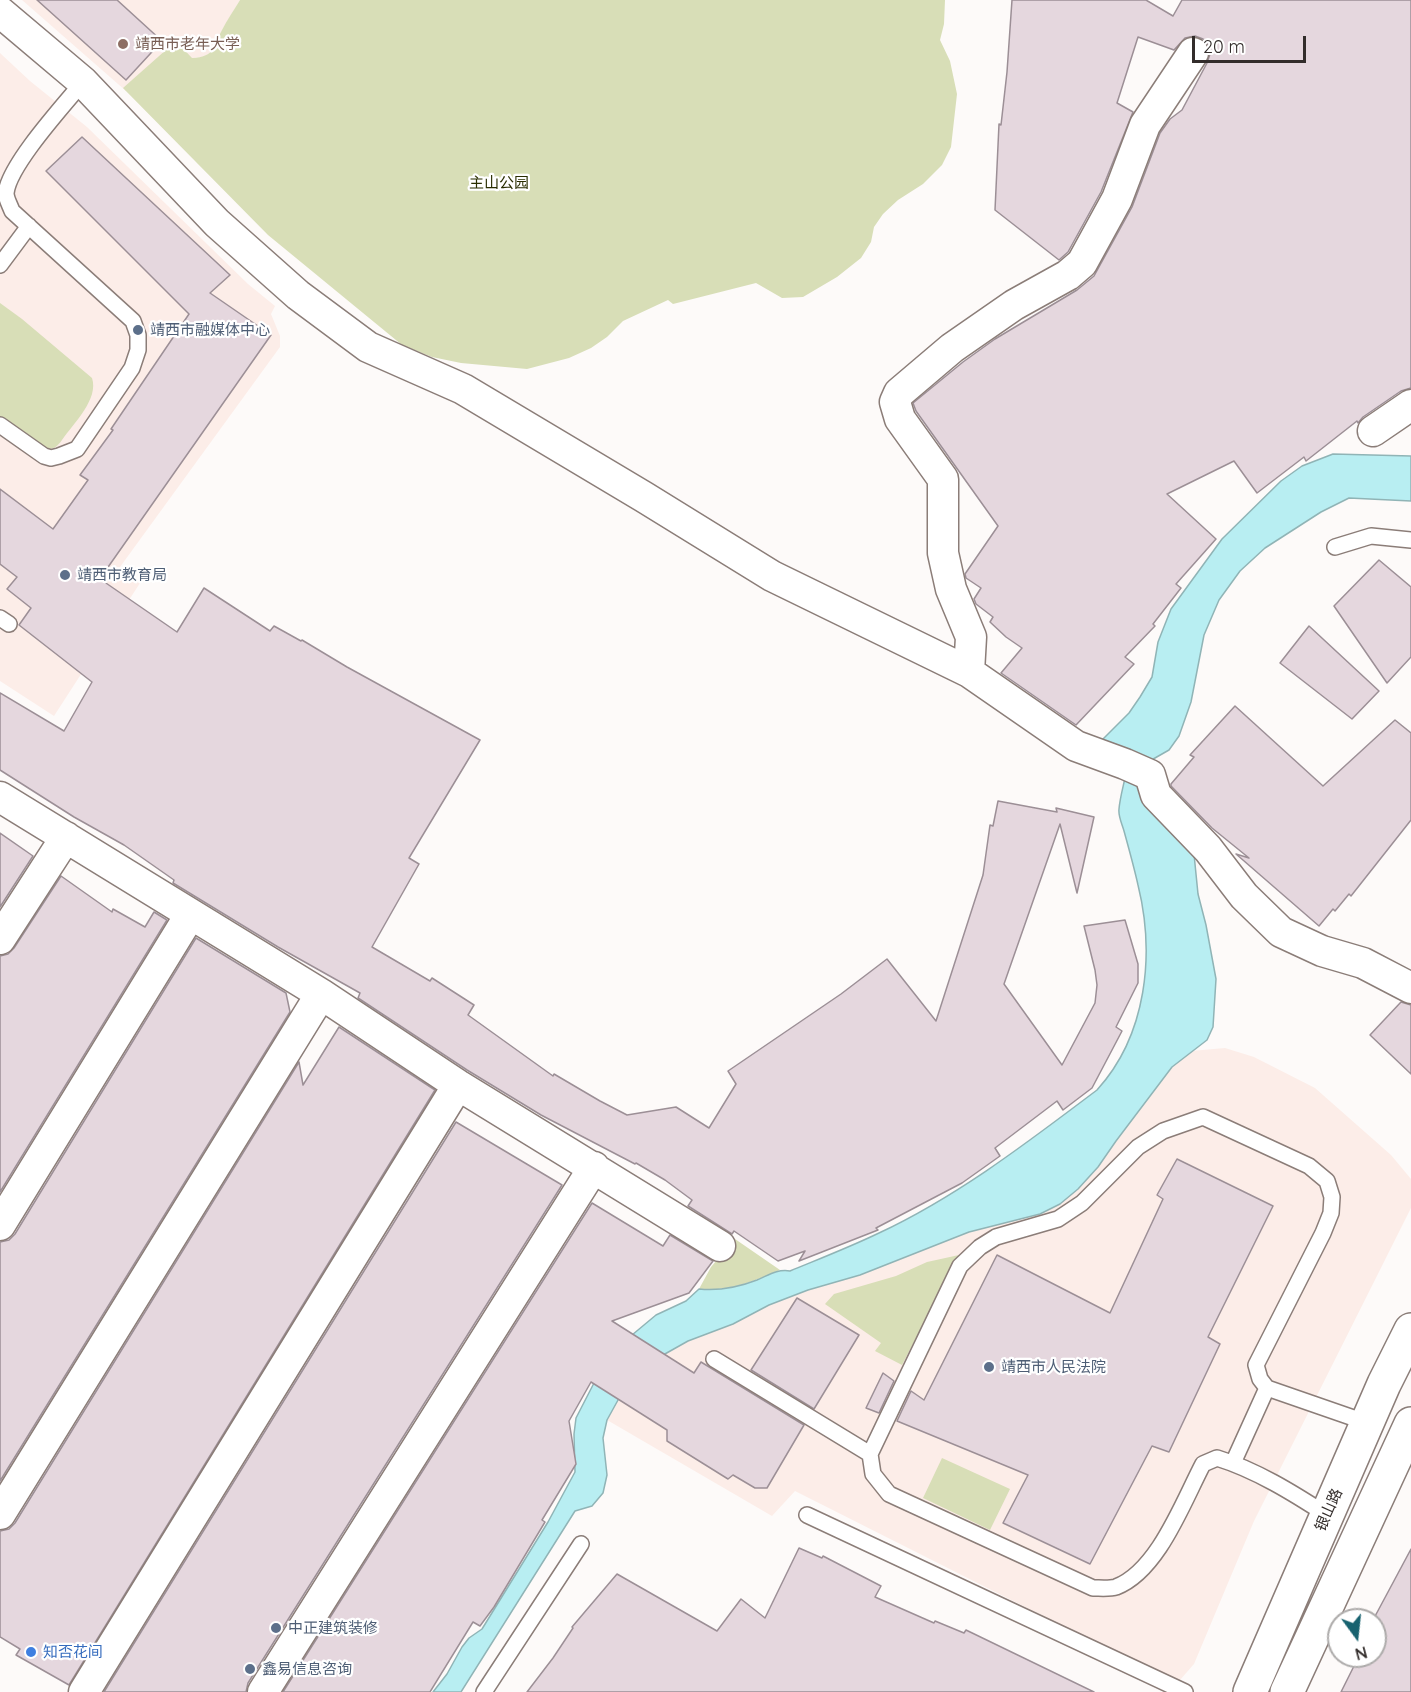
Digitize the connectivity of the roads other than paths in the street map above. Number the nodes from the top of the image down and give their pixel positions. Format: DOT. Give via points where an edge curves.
graph roads {
  1 [pos="0,12"];
  2 [pos="1193,53"];
  3 [pos="83,82"];
  4 [pos="29,226"];
  5 [pos="0,265"];
  6 [pos="1411,405"];
  7 [pos="0,425"];
  8 [pos="1372,431"];
  9 [pos="1411,540"];
  10 [pos="1335,547"];
  11 [pos="969,672"];
  12 [pos="0,797"];
  13 [pos="66,837"];
  14 [pos="190,915"];
  15 [pos="0,939"];
  16 [pos="1411,988"];
  17 [pos="321,994"];
  18 [pos="458,1086"];
  19 [pos="594,1167"];
  20 [pos="0,1225"];
  21 [pos="720,1246"];
  22 [pos="1411,1330"];
  23 [pos="714,1359"];
  24 [pos="1267,1388"];
  25 [pos="1368,1423"];
  26 [pos="1411,1424"];
  27 [pos="870,1454"];
  28 [pos="1233,1463"];
  29 [pos="0,1514"];
  30 [pos="807,1515"];
  31 [pos="1327,1515"];
  32 [pos="581,1544"];
  33 [pos="84,1692"];
  34 [pos="263,1692"];
  35 [pos="484,1692"];
  36 [pos="1185,1692"];
  37 [pos="1250,1692"];
  38 [pos="1287,1692"];
  1 -- 3 [label="street"];
  2 -- 11 [label="street" via="1145,125 1117,199 1082,263 952,348 899,393 895,402 900,419 943,479 943,553 951,589 971,637"];
  3 -- 4 [label="lane" via="55,114 8,182 6,197 12,211"];
  3 -- 11 [label="street" via="217,223 298,295 368,347 463,389 772,576"];
  4 -- 5 [label="lane"];
  4 -- 7 [label="lane" via="133,321 138,350 132,368 77,449 51,458 44,456"];
  6 -- 8 [label="street"];
  9 -- 10 [label="lane" via="1371,536"];
  11 -- 16 [label="street" via="1076,746 1138,770 1244,896 1281,932 1322,951 1363,963"];
  12 -- 13 [label="street"];
  13 -- 14 [label="street"];
  13 -- 15 [label="street"];
  14 -- 17 [label="street"];
  14 -- 20 [label="street"];
  17 -- 18 [label="street"];
  17 -- 29 [label="street"];
  18 -- 19 [label="street"];
  18 -- 33 [label="street"];
  19 -- 21 [label="street"];
  19 -- 34 [label="street"];
  22 -- 25 [label="main road, 银山路"];
  23 -- 27 [label="lane"];
  24 -- 25 [label="lane"];
  24 -- 27 [label="lane" via="1256,1365 1323,1233 1332,1197 1327,1181 1309,1166 1203,1117 1163,1131 1138,1147 1082,1203 1058,1219 996,1237 960,1266"];
  24 -- 28 [label="lane"];
  25 -- 31 [label="main road, 银山路"];
  26 -- 38 [label="main road"];
  27 -- 28 [label="lane" via="873,1474 889,1494 1093,1588 1115,1587 1136,1574 1157,1553 1203,1464 1217,1458"];
  28 -- 31 [label="lane"];
  30 -- 36 [label="lane"];
  31 -- 37 [label="main road, 银山路"];
  32 -- 35 [label="lane"];
}
